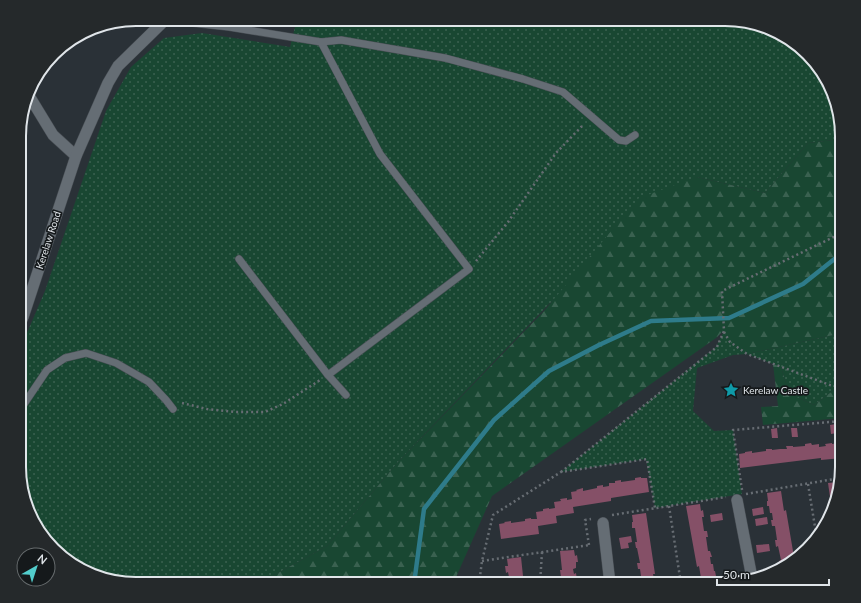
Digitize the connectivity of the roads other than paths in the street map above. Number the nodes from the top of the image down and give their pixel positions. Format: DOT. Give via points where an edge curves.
graph roads {
  1 [pos="160,26"];
  2 [pos="220,26"];
  3 [pos="321,42"];
  4 [pos="32,101"];
  5 [pos="635,136"];
  6 [pos="76,156"];
  7 [pos="239,259"];
  8 [pos="26,307"];
  9 [pos="328,375"];
  10 [pos="346,395"];
  11 [pos="26,401"];
  12 [pos="173,409"];
  13 [pos="733,498"];
  14 [pos="602,519"];
  15 [pos="751,573"];
  16 [pos="609,577"];
  1 -- 6 [label="street, Kerelaw Road" via="118,66"];
  2 -- 3 [label="lane"];
  3 -- 5 [label="lane" via="341,40 444,58 523,79 563,92 619,140 626,141"];
  3 -- 9 [label="lane" via="380,154 469,269"];
  4 -- 6 [label="street" via="53,135"];
  6 -- 8 [label="street, Kerelaw Road"];
  7 -- 9 [label="lane"];
  9 -- 10 [label="lane"];
  11 -- 12 [label="lane" via="47,370 65,358 86,353 116,363 149,382"];
  13 -- 15 [label="street"];
  14 -- 16 [label="street"];
}
